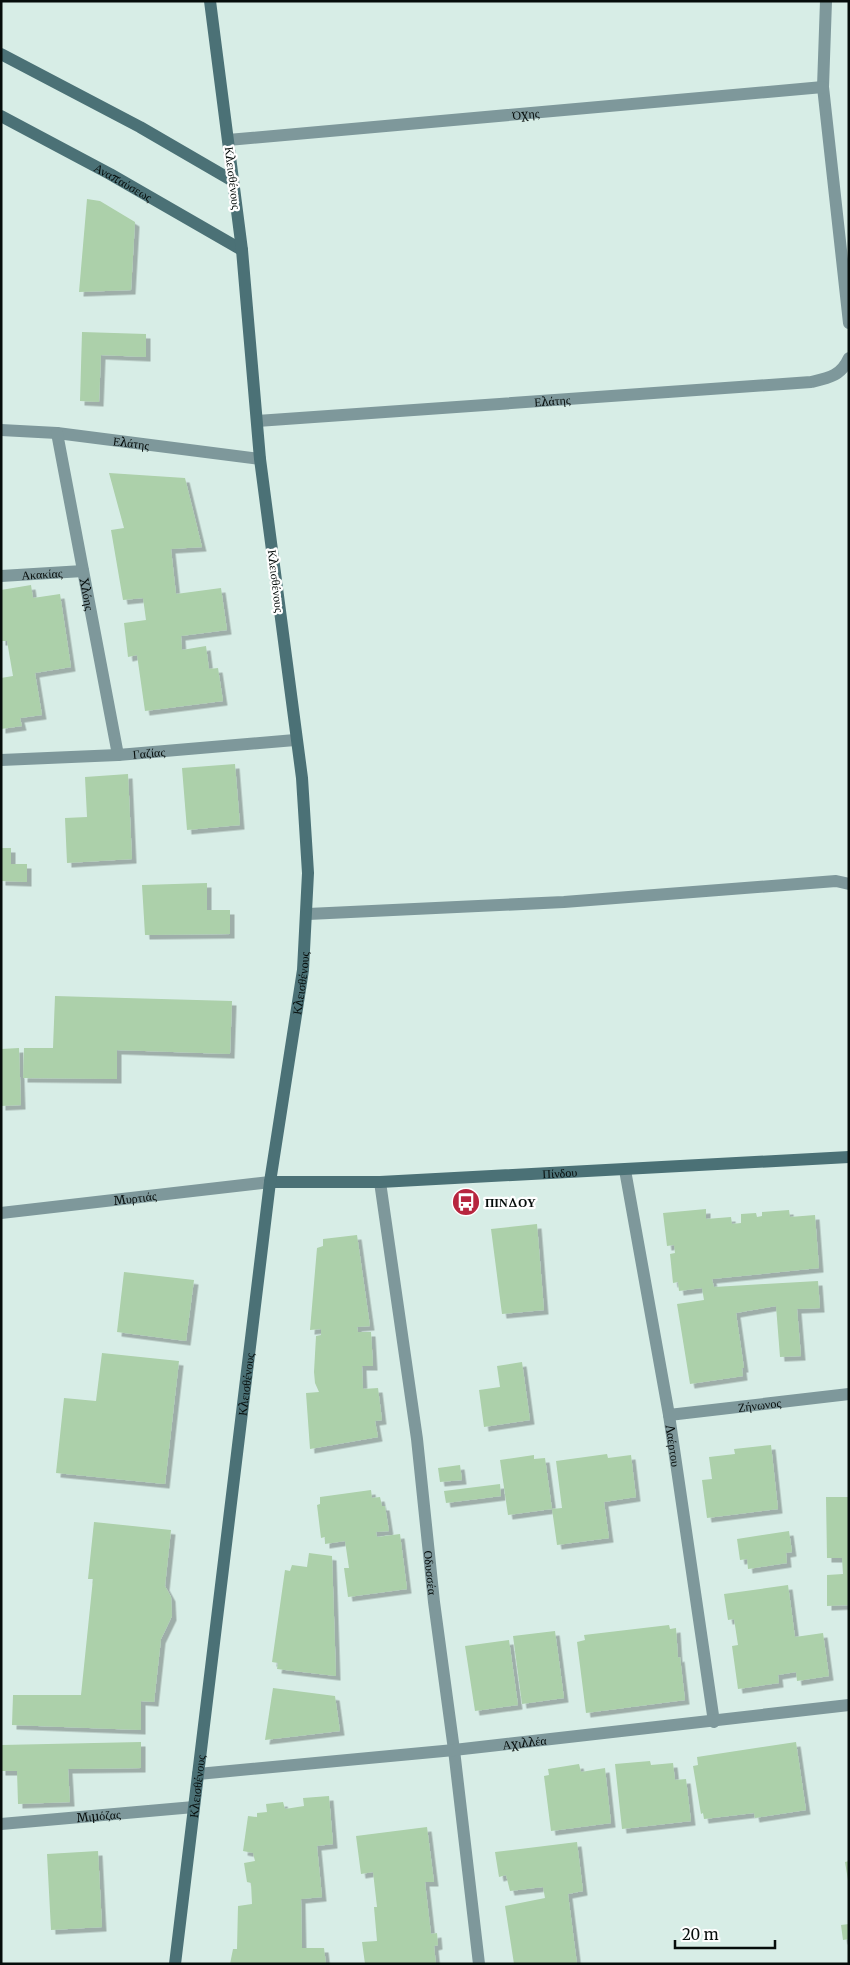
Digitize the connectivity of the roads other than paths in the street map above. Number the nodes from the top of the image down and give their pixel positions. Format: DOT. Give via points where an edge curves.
graph roads {
  1 [pos="210,1"];
  2 [pos="826,1"];
  3 [pos="1,54"];
  4 [pos="823,86"];
  5 [pos="1,116"];
  6 [pos="228,140"];
  7 [pos="233,181"];
  8 [pos="242,250"];
  9 [pos="849,323"];
  10 [pos="846,363"];
  11 [pos="257,420"];
  12 [pos="1,430"];
  13 [pos="57,433"];
  14 [pos="260,458"];
  15 [pos="83,570"];
  16 [pos="1,576"];
  17 [pos="295,740"];
  18 [pos="118,755"];
  19 [pos="1,760"];
  20 [pos="849,884"];
  21 [pos="308,914"];
  22 [pos="849,1157"];
  23 [pos="626,1170"];
  24 [pos="270,1182"];
  25 [pos="380,1182"];
  26 [pos="1,1213"];
  27 [pos="849,1394"];
  28 [pos="669,1415"];
  29 [pos="849,1705"];
  30 [pos="714,1722"];
  31 [pos="454,1750"];
  32 [pos="198,1774"];
  33 [pos="194,1807"];
  34 [pos="1,1824"];
  35 [pos="175,1964"];
  36 [pos="479,1964"];
  1 -- 6 [label="main road, Κλεισθένους"];
  2 -- 4 [label="street"];
  3 -- 7 [label="main road" via="140,127"];
  4 -- 6 [label="street, Όχης"];
  4 -- 9 [label="street"];
  5 -- 8 [label="main road, Αναπαύσεως"];
  6 -- 7 [label="main road, Κλεισθένους"];
  7 -- 8 [label="main road, Κλεισθένους"];
  8 -- 11 [label="main road, Κλεισθένους"];
  10 -- 11 [label="street, Ελάτης" via="833,377 811,382"];
  11 -- 14 [label="main road, Κλεισθένους"];
  12 -- 13 [label="street, Ελάτης"];
  13 -- 14 [label="street, Ελάτης"];
  13 -- 15 [label="street, Χλόης"];
  14 -- 17 [label="main road, Κλεισθένους"];
  15 -- 16 [label="street, Ακακίας"];
  15 -- 18 [label="street, Χλόης"];
  17 -- 18 [label="street, Γαζίας"];
  17 -- 21 [label="main road, Κλεισθένους" via="307,832"];
  18 -- 19 [label="street, Γαζίας"];
  20 -- 21 [label="street" via="836,881 564,902"];
  21 -- 24 [label="main road, Κλεισθένους" via="303,970"];
  22 -- 23 [label="main road, Πίνδου"];
  23 -- 25 [label="main road, Πίνδου"];
  23 -- 28 [label="street, Λαέρτου"];
  24 -- 25 [label="main road, Πίνδου"];
  24 -- 26 [label="street, Μυρτιάς"];
  24 -- 32 [label="main road, Κλεισθένους"];
  25 -- 31 [label="street, Οδυσσέα" via="417,1439"];
  27 -- 28 [label="street, Ζήνωνος"];
  28 -- 30 [label="street, Λαέρτου"];
  29 -- 30 [label="street, Αχιλλέα"];
  30 -- 31 [label="street, Αχιλλέα"];
  31 -- 32 [label="street, Αχιλλέα"];
  31 -- 36 [label="street, Οδυσσέα"];
  32 -- 33 [label="main road, Κλεισθένους"];
  33 -- 34 [label="street, Μιμόζας"];
  33 -- 35 [label="main road, Κλεισθένους"];
}
